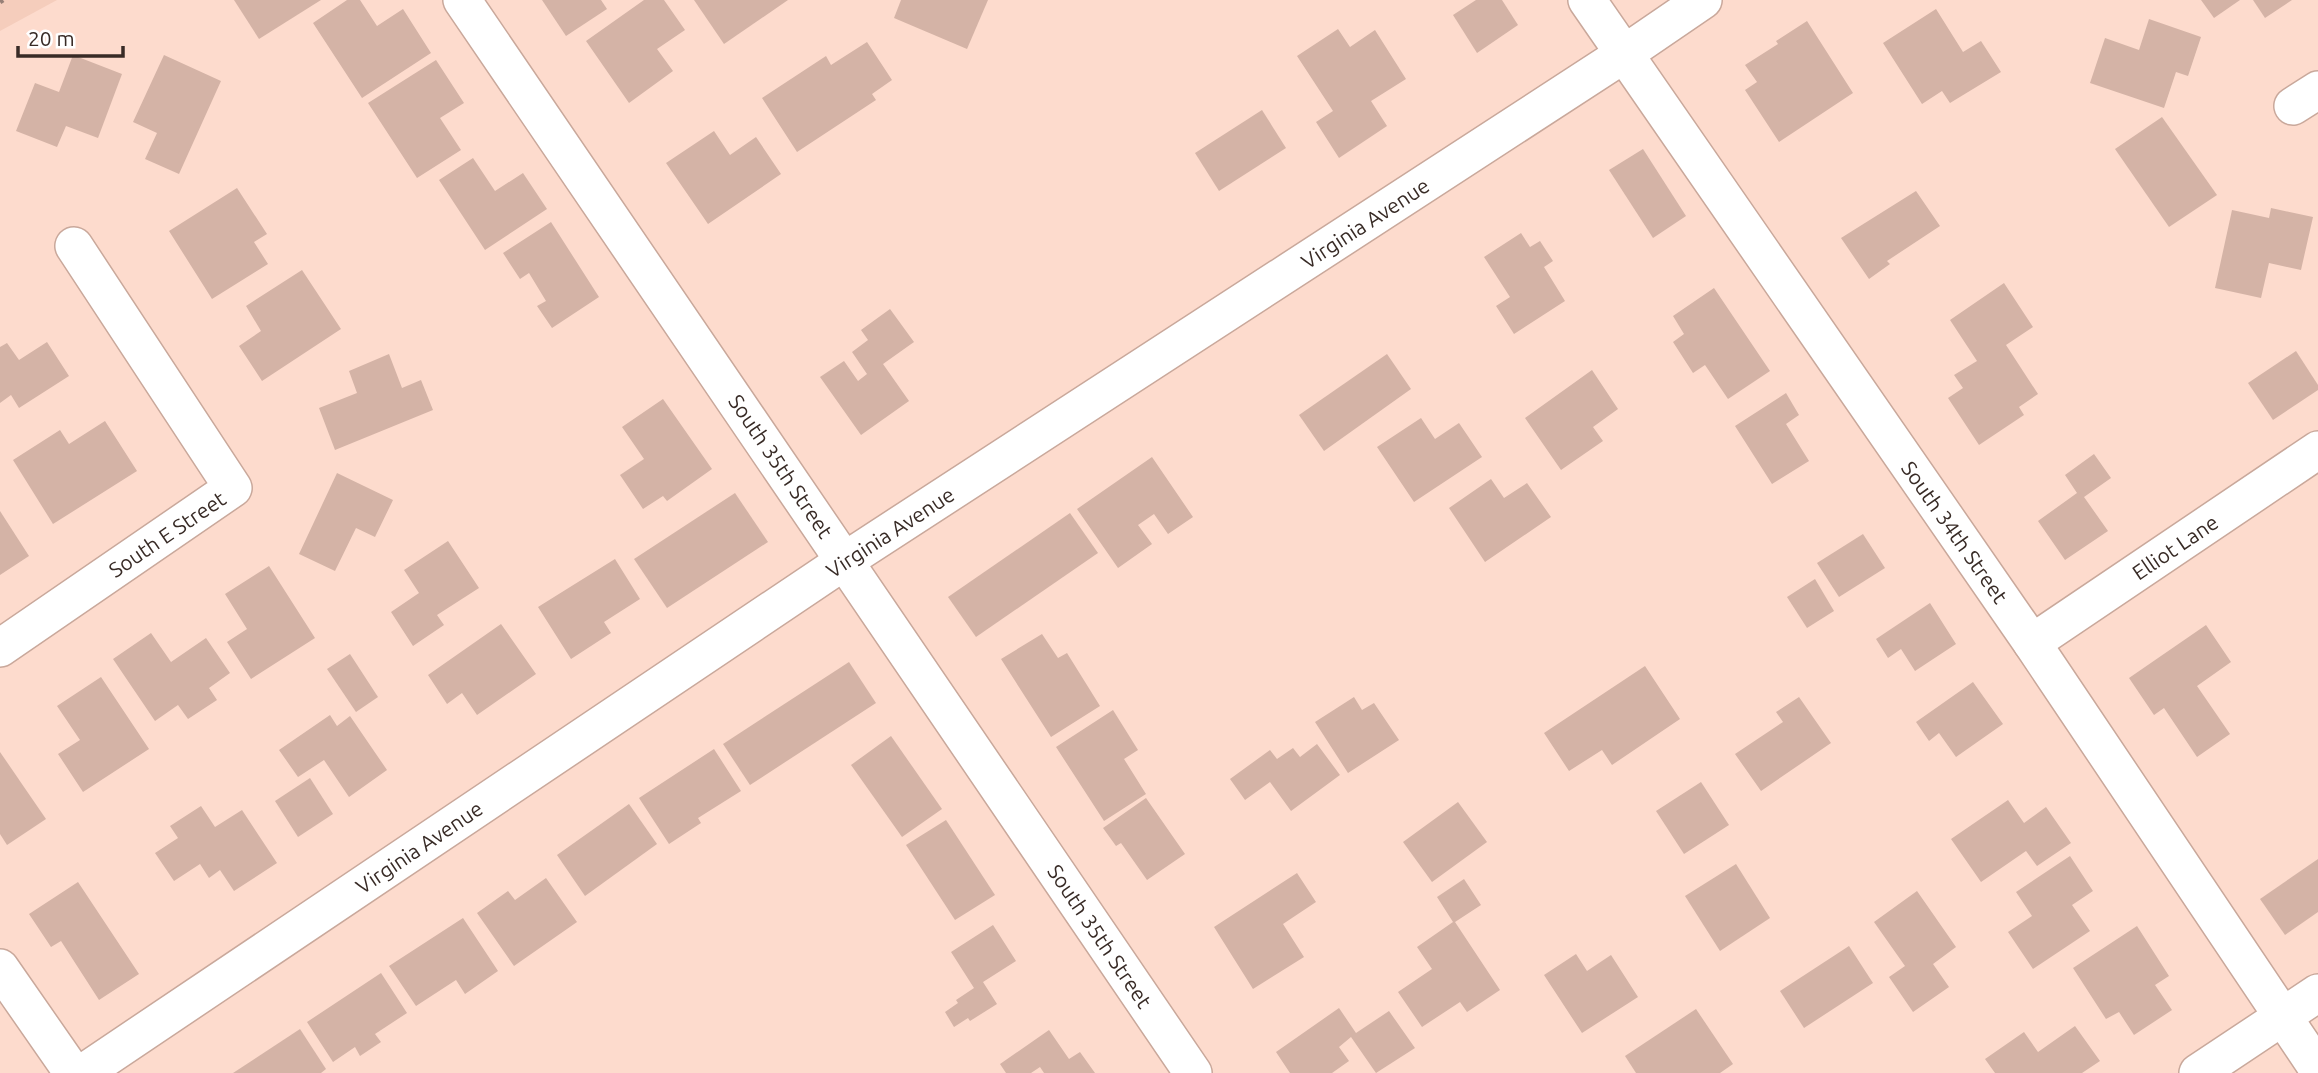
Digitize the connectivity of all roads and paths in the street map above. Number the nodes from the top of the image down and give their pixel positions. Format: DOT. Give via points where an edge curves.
graph roads {
  1 [pos="462,0"];
  2 [pos="1587,0"];
  3 [pos="1703,0"];
  4 [pos="1623,54"];
  5 [pos="74,246"];
  6 [pos="2318,450"];
  7 [pos="846,560"];
  8 [pos="2032,643"];
  9 [pos="0,648"];
  10 [pos="0,968"];
  11 [pos="2318,993"];
  12 [pos="2282,1016"];
  13 [pos="2318,1069"];
  14 [pos="73,1073"];
  15 [pos="83,1073"];
  16 [pos="1193,1073"];
  17 [pos="2198,1073"];
  1 -- 7 [label="street, South 35th Street"];
  2 -- 4 [label="street, South 34th Street"];
  3 -- 4 [label="street, Virginia Avenue"];
  4 -- 7 [label="street, Virginia Avenue"];
  4 -- 8 [label="street, South 34th Street"];
  5 -- 9 [label="street, South E Street" via="233,488"];
  6 -- 8 [label="street, Elliot Lane"];
  7 -- 15 [label="street, Virginia Avenue"];
  7 -- 16 [label="street, South 35th Street"];
  8 -- 12 [label="street, South 34th Street"];
  10 -- 14 [label="street"];
  11 -- 12 [label="street"];
  12 -- 13 [label="street, South 34th Street"];
  12 -- 17 [label="street"];
}
